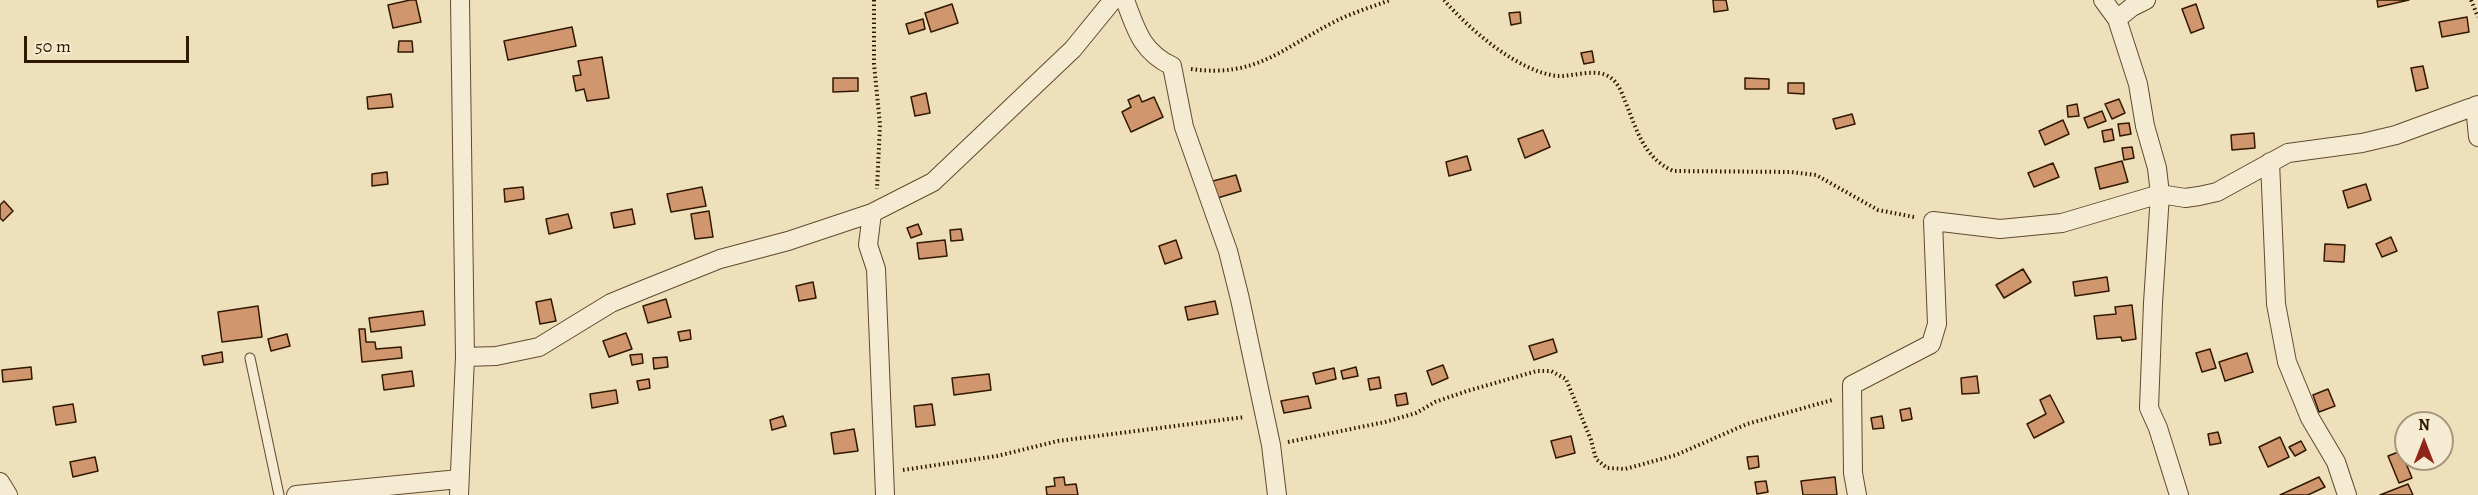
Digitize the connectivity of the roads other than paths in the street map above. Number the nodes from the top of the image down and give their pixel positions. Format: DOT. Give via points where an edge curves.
graph roads {
  1 [pos="460,0"];
  2 [pos="1113,0"];
  3 [pos="1125,0"];
  4 [pos="2103,0"];
  5 [pos="2146,0"];
  6 [pos="2117,19"];
  7 [pos="2477,105"];
  8 [pos="2478,136"];
  9 [pos="2270,162"];
  10 [pos="2160,194"];
  11 [pos="872,213"];
  12 [pos="465,357"];
  13 [pos="250,358"];
  14 [pos="0,482"];
  15 [pos="459,487"];
  16 [pos="8,495"];
  17 [pos="279,495"];
  18 [pos="296,495"];
  19 [pos="885,495"];
  20 [pos="1278,495"];
  21 [pos="1857,495"];
  22 [pos="2179,495"];
  23 [pos="2347,495"];
  1 -- 12 [label="street"];
  2 -- 11 [label="street" via="1073,49 933,182"];
  3 -- 20 [label="street" via="1140,39 1156,58 1172,66 1184,127 1235,280"];
  4 -- 6 [label="street"];
  5 -- 6 [label="street"];
  6 -- 10 [label="street" via="2138,84"];
  7 -- 8 [label="street"];
  7 -- 9 [label="street" via="2396,135 2288,153"];
  9 -- 10 [label="street" via="2217,192 2185,198"];
  9 -- 23 [label="street" via="2276,304 2287,362 2310,418 2336,462"];
  10 -- 21 [label="street" via="2062,223 2000,229 1933,221 1937,324 1931,344 1852,385"];
  10 -- 22 [label="street" via="2149,408"];
  11 -- 12 [label="street" via="720,259 645,289 611,303 539,347 496,356"];
  11 -- 19 [label="street" via="868,245 876,269"];
  12 -- 15 [label="street"];
  13 -- 17 [label="lane"];
  14 -- 16 [label="street"];
  15 -- 18 [label="street"];
}
